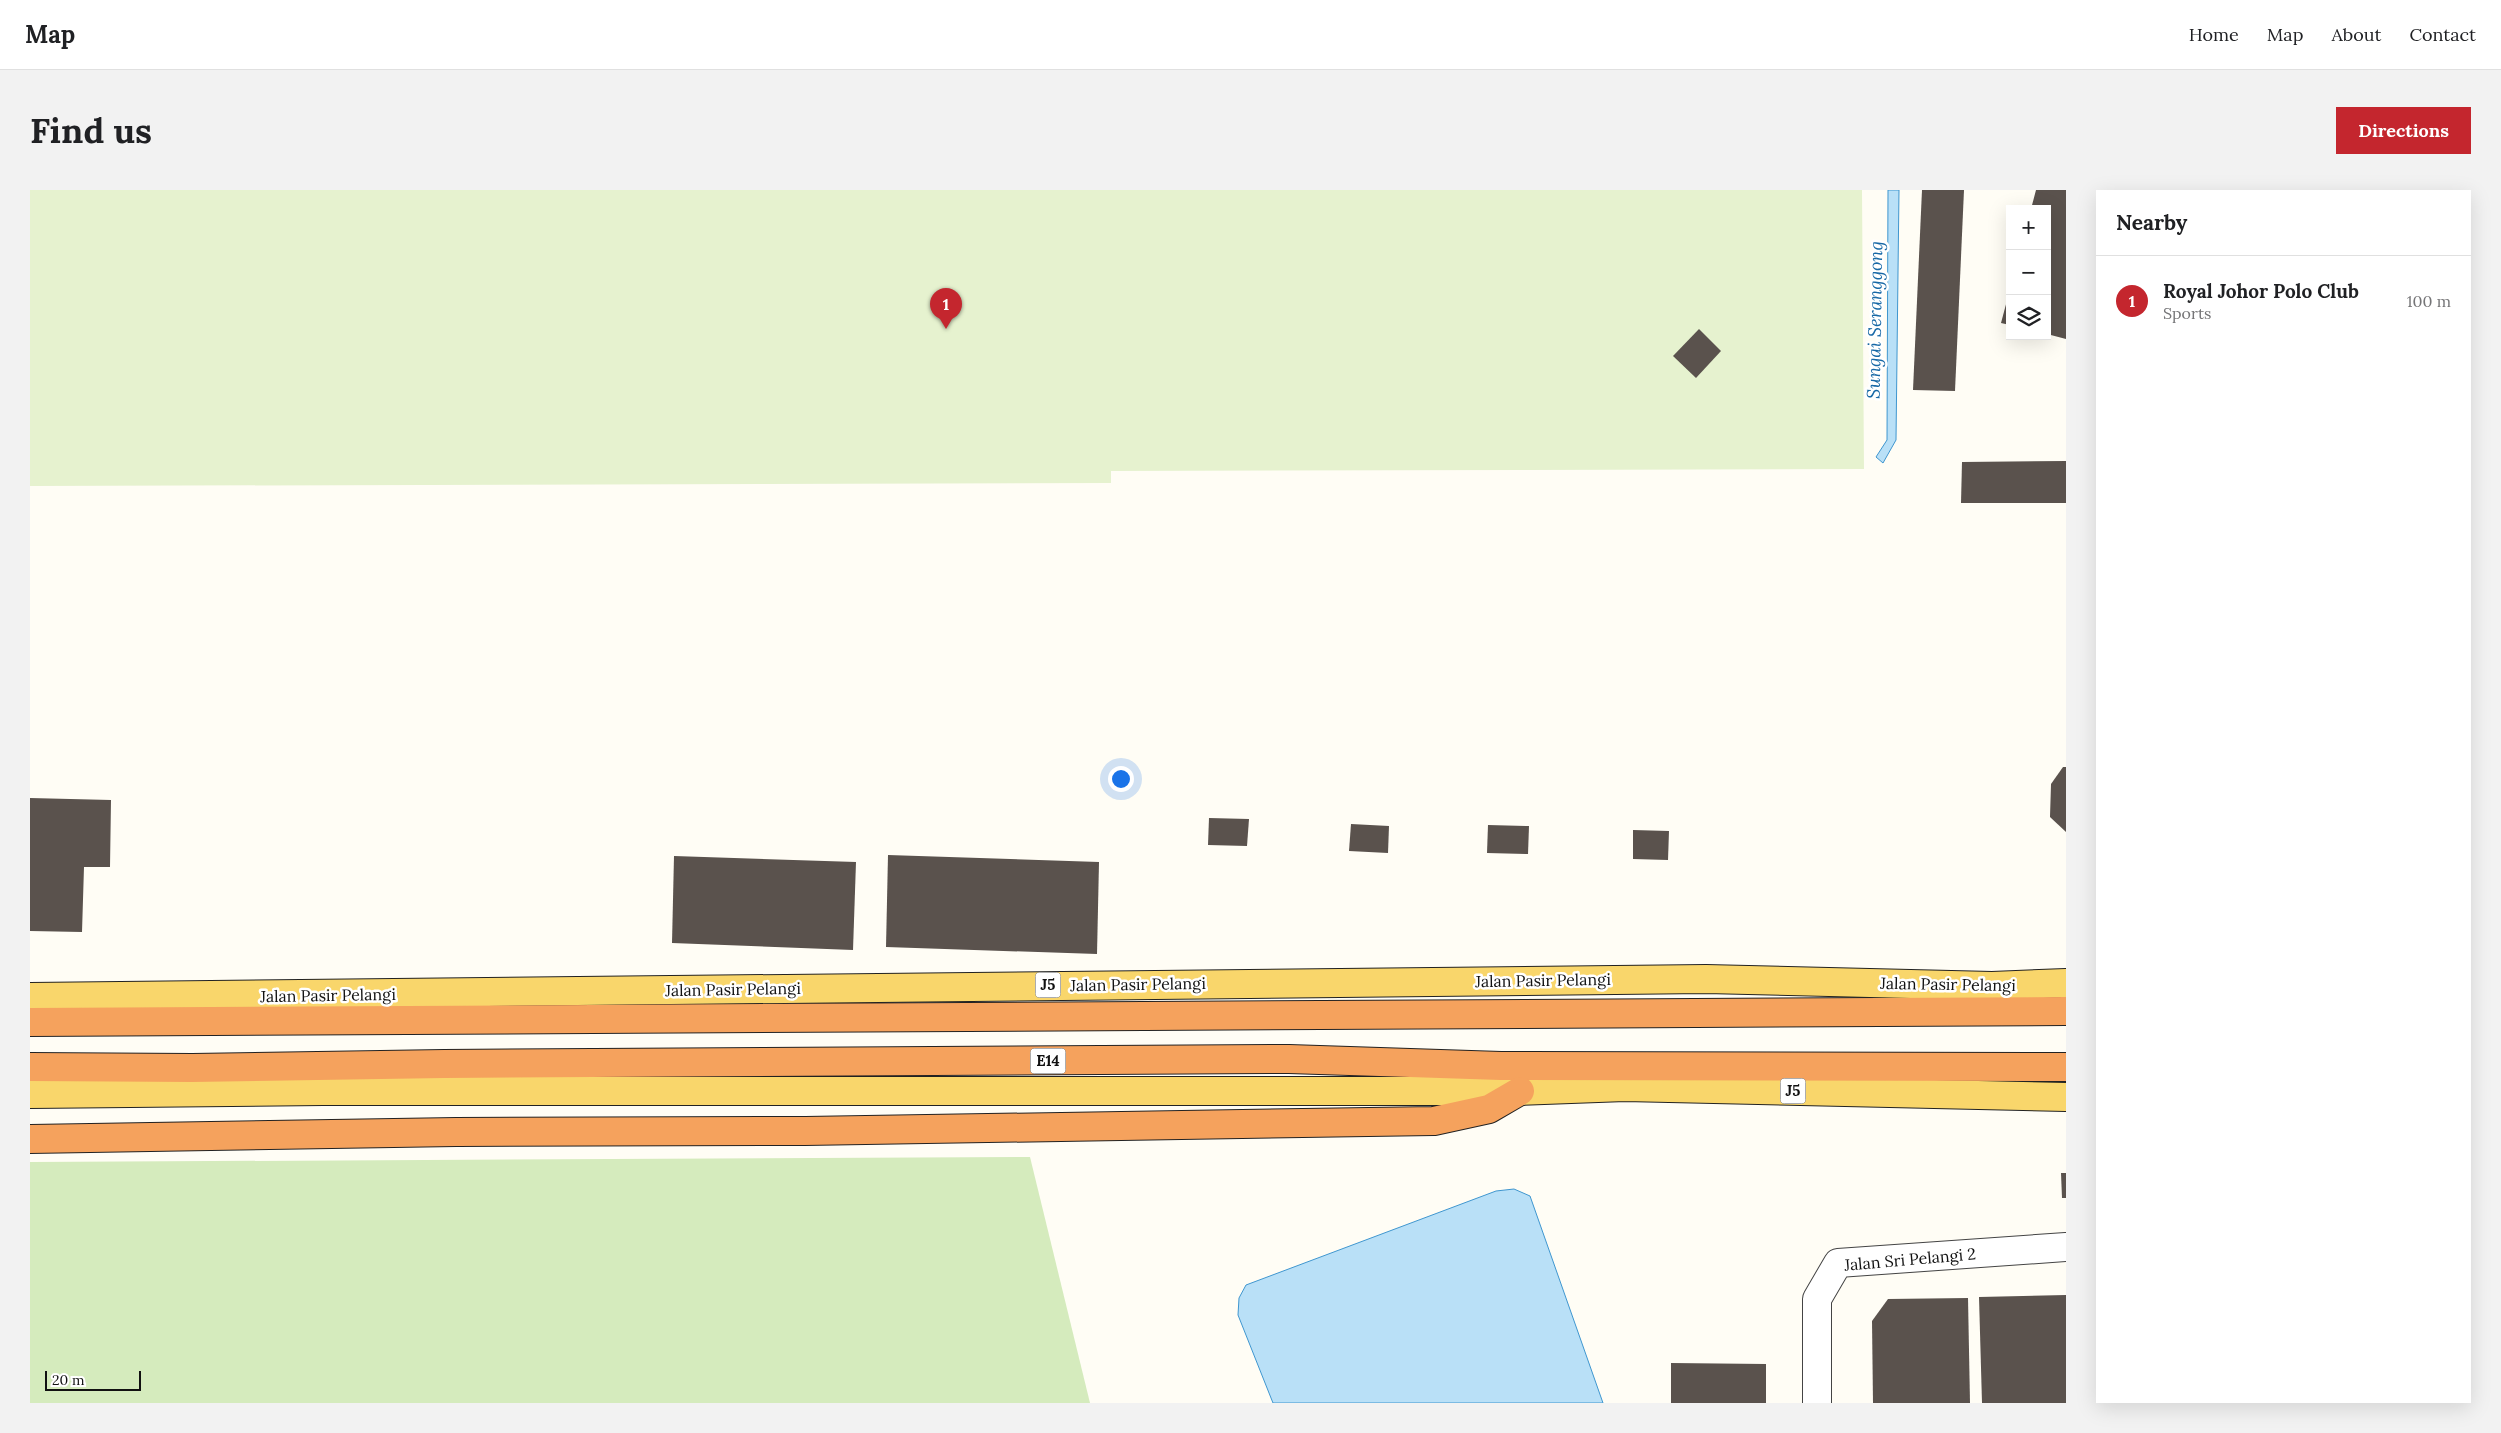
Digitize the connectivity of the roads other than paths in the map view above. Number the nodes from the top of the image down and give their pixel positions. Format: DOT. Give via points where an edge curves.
graph roads {
  1 [pos="2066,983"];
  2 [pos="30,997"];
  3 [pos="2066,1011"];
  4 [pos="30,1022"];
  5 [pos="30,1067"];
  6 [pos="2066,1067"];
  7 [pos="1520,1092"];
  8 [pos="30,1094"];
  9 [pos="2066,1097"];
  10 [pos="30,1139"];
  11 [pos="2066,1247"];
  12 [pos="1817,1403"];
  1 -- 2 [label="main road, Jalan Pasir Pelangi / J5" via="1992,986 1686,979"];
  3 -- 4 [label="highway"];
  5 -- 6 [label="highway, E14" via="1290,1059 1501,1066"];
  7 -- 8 [label="main road, J5"];
  7 -- 9 [label="main road, J5" via="1625,1088"];
  7 -- 10 [label="highway" via="1489,1109 1434,1121"];
  11 -- 12 [label="street, Jalan Sri Pelangi 2" via="1838,1263 1816,1299"];
}
